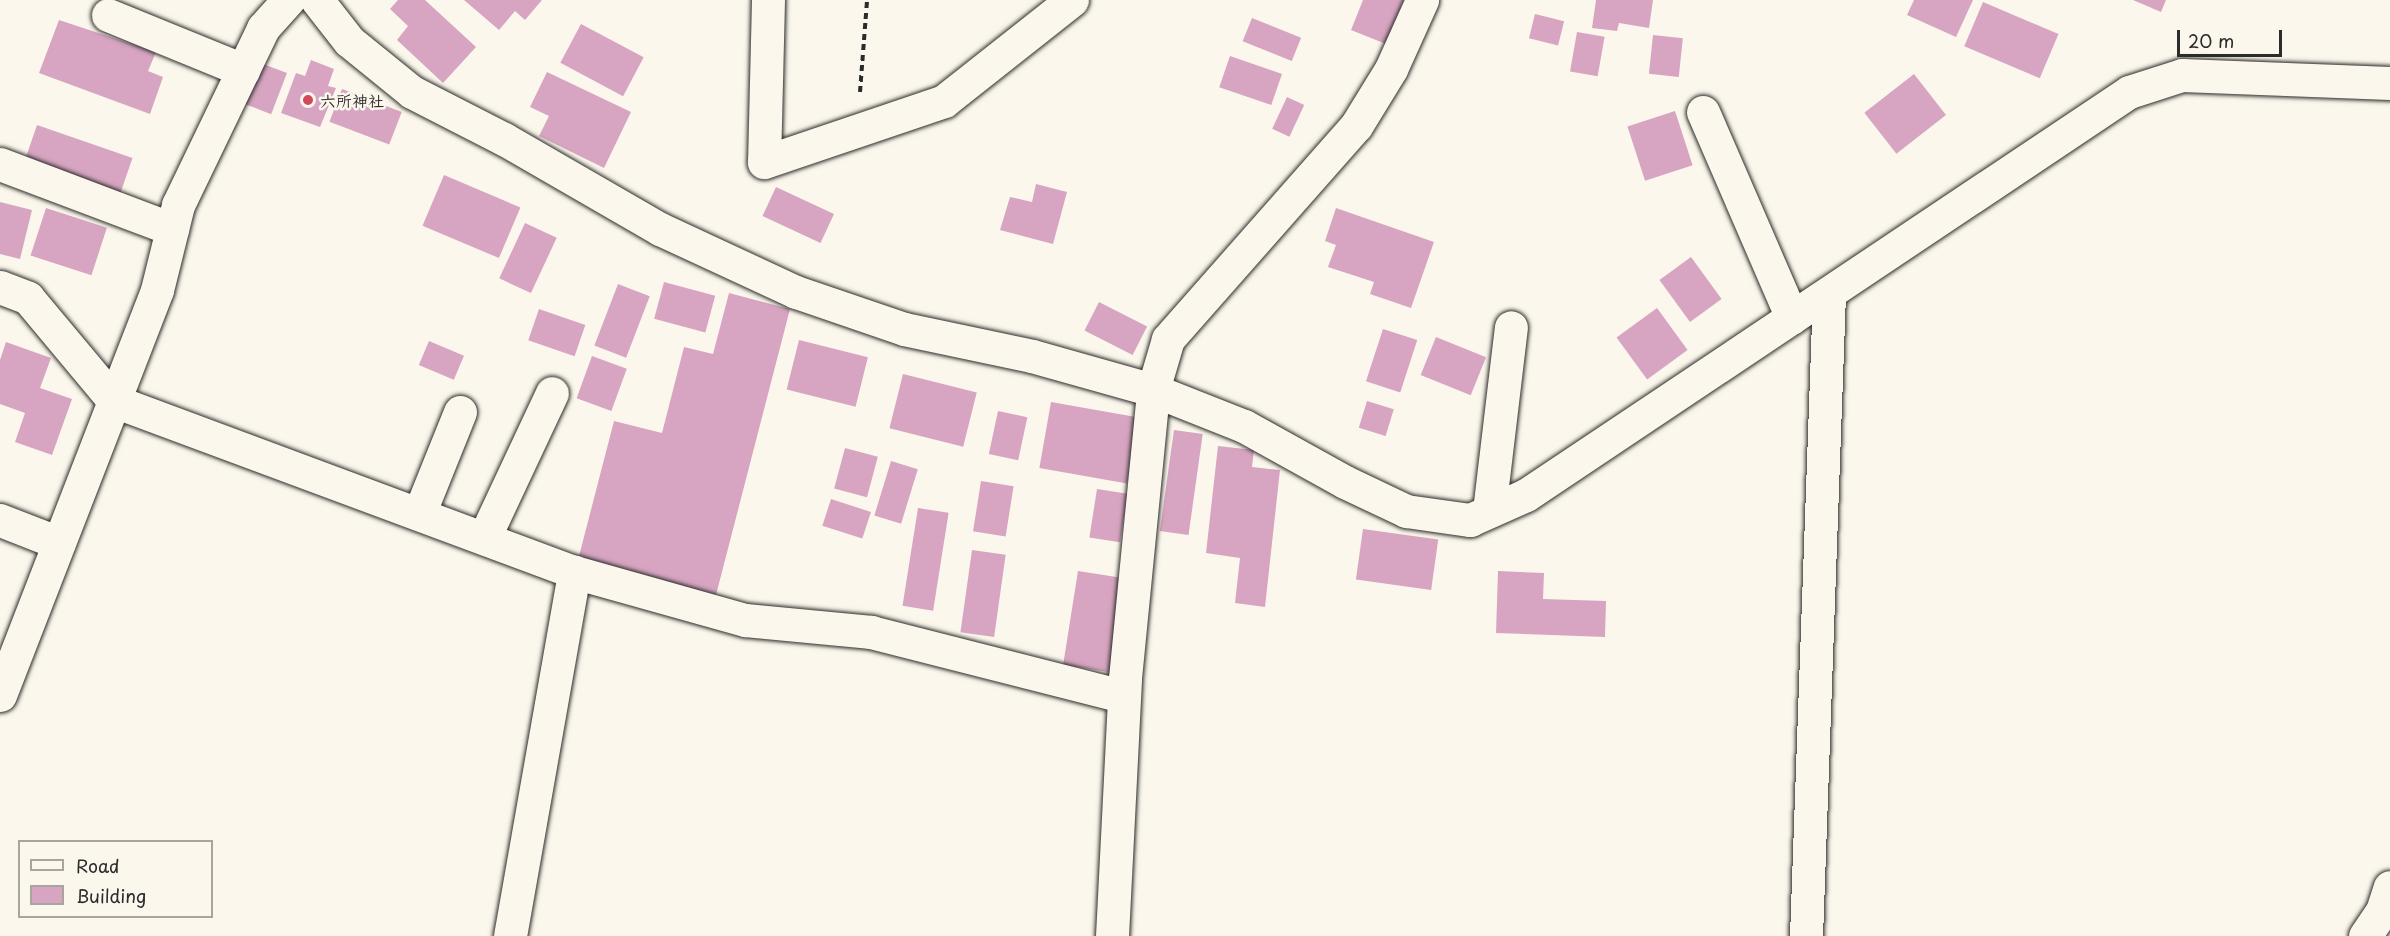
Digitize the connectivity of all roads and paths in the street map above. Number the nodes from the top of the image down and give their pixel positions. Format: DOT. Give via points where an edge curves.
graph roads {
  1 [pos="288,0"];
  2 [pos="317,0"];
  3 [pos="768,0"];
  4 [pos="867,0"];
  5 [pos="1071,0"];
  6 [pos="1422,0"];
  7 [pos="108,15"];
  8 [pos="243,70"];
  9 [pos="2390,83"];
  10 [pos="1703,112"];
  11 [pos="857,130"];
  12 [pos="0,164"];
  13 [pos="172,229"];
  14 [pos="0,287"];
  15 [pos="1829,293"];
  16 [pos="1792,318"];
  17 [pos="1511,327"];
  18 [pos="1153,390"];
  19 [pos="552,393"];
  20 [pos="114,401"];
  21 [pos="460,412"];
  22 [pos="1490,512"];
  23 [pos="419,514"];
  24 [pos="0,520"];
  25 [pos="484,538"];
  26 [pos="59,543"];
  27 [pos="574,572"];
  28 [pos="0,695"];
  29 [pos="1123,696"];
  30 [pos="2390,887"];
  31 [pos="510,936"];
  32 [pos="1112,936"];
  33 [pos="1806,936"];
  34 [pos="2365,936"];
  1 -- 8 [label="street" via="263,28"];
  2 -- 18 [label="street" via="349,41 412,92 504,139 660,229 796,292 904,329 1032,356"];
  3 -- 11 [label="street" via="764,162"];
  4 -- 11 [label="path"];
  5 -- 11 [label="street" via="944,101"];
  6 -- 18 [label="street" via="1391,69 1356,126 1168,339"];
  7 -- 8 [label="street"];
  8 -- 13 [label="street" via="178,205"];
  9 -- 15 [label="street" via="2182,75 2129,92"];
  10 -- 16 [label="street"];
  12 -- 13 [label="street"];
  13 -- 20 [label="street" via="157,290"];
  14 -- 20 [label="street" via="28,298"];
  15 -- 16 [label="street"];
  15 -- 33 [label="street"];
  16 -- 22 [label="street" via="1526,495"];
  17 -- 22 [label="street"];
  18 -- 22 [label="street" via="1244,426 1406,511 1470,520"];
  18 -- 29 [label="street"];
  19 -- 25 [label="street"];
  20 -- 23 [label="street"];
  20 -- 26 [label="street"];
  21 -- 23 [label="street"];
  23 -- 25 [label="street"];
  24 -- 26 [label="street"];
  25 -- 27 [label="street"];
  26 -- 28 [label="street"];
  27 -- 29 [label="street" via="745,620 871,633"];
  27 -- 31 [label="street"];
  29 -- 32 [label="street"];
  30 -- 34 [label="street" via="2382,911"];
}
